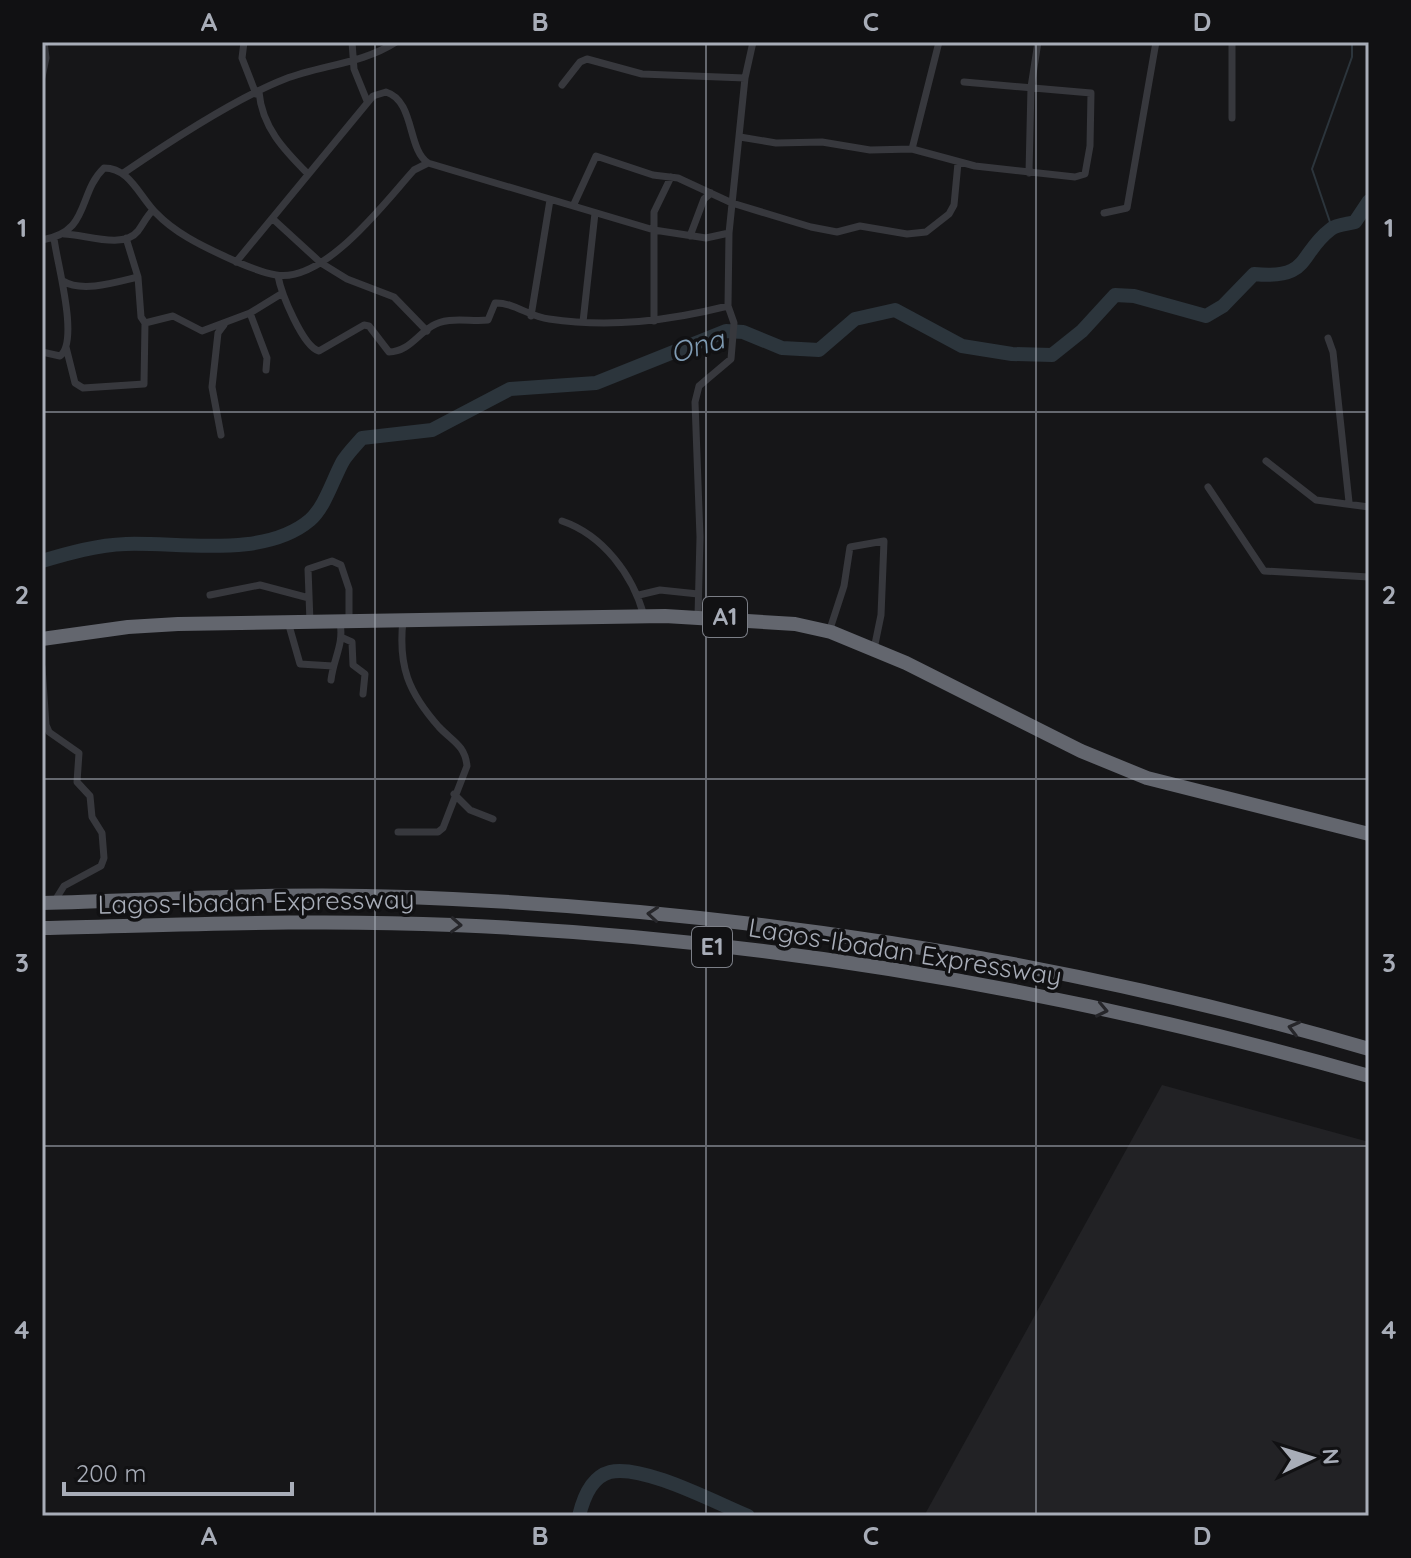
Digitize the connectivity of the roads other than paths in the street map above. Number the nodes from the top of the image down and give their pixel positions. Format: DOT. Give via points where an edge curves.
graph roads {
  1 [pos="44,42"];
  2 [pos="244,42"];
  3 [pos="352,42"];
  4 [pos="396,42"];
  5 [pos="753,42"];
  6 [pos="939,42"];
  7 [pos="1038,42"];
  8 [pos="1156,42"];
  9 [pos="1232,42"];
  10 [pos="351,60"];
  11 [pos="42,77"];
  12 [pos="745,78"];
  13 [pos="964,82"];
  14 [pos="562,85"];
  15 [pos="1031,87"];
  16 [pos="258,93"];
  17 [pos="367,101"];
  18 [pos="1232,118"];
  19 [pos="740,137"];
  20 [pos="912,149"];
  21 [pos="428,163"];
  22 [pos="958,163"];
  23 [pos="125,172"];
  24 [pos="1029,173"];
  25 [pos="308,174"];
  26 [pos="671,177"];
  27 [pos="711,193"];
  28 [pos="550,200"];
  29 [pos="732,203"];
  30 [pos="574,204"];
  31 [pos="153,210"];
  32 [pos="595,213"];
  33 [pos="1104,213"];
  34 [pos="273,219"];
  35 [pos="654,230"];
  36 [pos="729,233"];
  37 [pos="64,234"];
  38 [pos="690,236"];
  39 [pos="54,238"];
  40 [pos="126,238"];
  41 [pos="42,240"];
  42 [pos="236,262"];
  43 [pos="321,263"];
  44 [pos="278,276"];
  45 [pos="138,277"];
  46 [pos="63,281"];
  47 [pos="281,294"];
  48 [pos="728,306"];
  49 [pos="250,313"];
  50 [pos="531,316"];
  51 [pos="654,321"];
  52 [pos="583,322"];
  53 [pos="145,323"];
  54 [pos="224,325"];
  55 [pos="427,331"];
  56 [pos="1328,338"];
  57 [pos="66,347"];
  58 [pos="42,352"];
  59 [pos="266,370"];
  60 [pos="221,435"];
  61 [pos="1266,461"];
  62 [pos="1208,487"];
  63 [pos="1349,502"];
  64 [pos="1369,507"];
  65 [pos="562,521"];
  66 [pos="1369,577"];
  67 [pos="698,594"];
  68 [pos="210,595"];
  69 [pos="639,595"];
  70 [pos="309,598"];
  71 [pos="644,616"];
  72 [pos="698,616"];
  73 [pos="403,620"];
  74 [pos="345,621"];
  75 [pos="288,622"];
  76 [pos="310,622"];
  77 [pos="829,632"];
  78 [pos="343,638"];
  79 [pos="42,639"];
  80 [pos="874,649"];
  81 [pos="333,666"];
  82 [pos="42,667"];
  83 [pos="331,680"];
  84 [pos="363,694"];
  85 [pos="454,794"];
  86 [pos="493,819"];
  87 [pos="398,832"];
  88 [pos="1369,834"];
  89 [pos="48,902"];
  90 [pos="42,928"];
  91 [pos="1369,1049"];
  92 [pos="1369,1076"];
  1 -- 11 [label="street"];
  2 -- 16 [label="street" via="242,58"];
  3 -- 10 [label="street"];
  4 -- 10 [label="street"];
  5 -- 12 [label="street"];
  6 -- 20 [label="street"];
  7 -- 15 [label="street"];
  8 -- 33 [label="street" via="1127,208"];
  9 -- 18 [label="street"];
  10 -- 16 [label="street" via="286,78"];
  10 -- 17 [label="street"];
  12 -- 14 [label="street" via="642,74 587,59"];
  12 -- 19 [label="street"];
  13 -- 15 [label="street"];
  15 -- 24 [label="street"];
  15 -- 24 [label="street" via="1091,93 1091,109 1085,174"];
  16 -- 23 [label="street"];
  16 -- 25 [label="street" via="265,121 281,147"];
  17 -- 21 [label="street" via="386,92 396,97 415,133 419,154"];
  17 -- 25 [label="street"];
  19 -- 20 [label="street"];
  19 -- 29 [label="street"];
  20 -- 22 [label="street"];
  21 -- 28 [label="street"];
  21 -- 43 [label="street" via="414,170"];
  22 -- 24 [label="street"];
  22 -- 29 [label="street" via="954,205 926,232 860,226 837,232"];
  23 -- 31 [label="street"];
  23 -- 37 [label="street" via="104,168 94,177 80,217"];
  25 -- 34 [label="street"];
  26 -- 27 [label="street"];
  26 -- 30 [label="street" via="596,156"];
  26 -- 35 [label="street" via="654,212"];
  27 -- 29 [label="street"];
  27 -- 38 [label="street"];
  28 -- 30 [label="street"];
  28 -- 50 [label="street"];
  29 -- 36 [label="street"];
  30 -- 32 [label="street"];
  31 -- 40 [label="street"];
  31 -- 42 [label="street" via="197,244"];
  32 -- 35 [label="street"];
  32 -- 52 [label="street"];
  34 -- 42 [label="street"];
  34 -- 43 [label="street"];
  35 -- 38 [label="street"];
  35 -- 51 [label="street"];
  36 -- 38 [label="street"];
  36 -- 48 [label="street"];
  37 -- 39 [label="street"];
  37 -- 40 [label="street"];
  39 -- 41 [label="street"];
  39 -- 46 [label="street"];
  40 -- 45 [label="street"];
  42 -- 44 [label="street"];
  43 -- 44 [label="street"];
  43 -- 55 [label="street" via="394,297"];
  44 -- 47 [label="street"];
  45 -- 46 [label="street" via="77,286"];
  45 -- 53 [label="street"];
  46 -- 57 [label="street"];
  47 -- 49 [label="street"];
  47 -- 55 [label="street" via="314,351 364,325 393,353"];
  48 -- 51 [label="street"];
  48 -- 67 [label="street" via="734,323 731,359 699,386 695,402"];
  49 -- 54 [label="street"];
  49 -- 59 [label="street" via="267,358"];
  50 -- 52 [label="street"];
  50 -- 55 [label="street" via="495,303 488,320 455,319"];
  51 -- 52 [label="street"];
  53 -- 54 [label="street" via="173,316 202,331"];
  53 -- 57 [label="street" via="144,384 83,388 75,383"];
  54 -- 60 [label="street" via="218,333 212,387"];
  56 -- 63 [label="street"];
  57 -- 58 [label="street" via="60,356"];
  61 -- 63 [label="street" via="1316,500"];
  62 -- 66 [label="street" via="1264,571"];
  63 -- 64 [label="street"];
  65 -- 69 [label="street" via="600,540"];
  67 -- 69 [label="street" via="660,590"];
  67 -- 72 [label="street"];
  68 -- 70 [label="street" via="260,585"];
  69 -- 71 [label="street"];
  70 -- 74 [label="street" via="308,569 332,561 341,565 349,589"];
  70 -- 76 [label="street"];
  71 -- 72 [label="highway, A1"];
  71 -- 73 [label="highway, A1"];
  72 -- 77 [label="highway, A1" via="772,620"];
  73 -- 74 [label="highway, A1"];
  73 -- 85 [label="street" via="401,662 409,682 421,705 466,754 467,766"];
  74 -- 76 [label="highway, A1"];
  74 -- 78 [label="street"];
  75 -- 76 [label="highway, A1"];
  75 -- 79 [label="highway, A1" via="128,627"];
  75 -- 81 [label="street" via="300,664"];
  77 -- 80 [label="highway, A1"];
  77 -- 80 [label="street" via="850,547 884,541"];
  78 -- 81 [label="street"];
  78 -- 84 [label="street" via="352,642 353,665 365,674"];
  80 -- 88 [label="highway, A1" via="1120,768"];
  81 -- 83 [label="street"];
  82 -- 89 [label="street" via="46,725 79,753 77,782 90,796 92,817 101,826 104,858 101,866 64,886"];
  85 -- 86 [label="street" via="470,810"];
  85 -- 87 [label="street" via="438,832"];
  91 -- 89 [label="highway, Lagos-Ibadan Expressway / E1, one-way" via="1187,1002 962,955 673,916 404,897"];
  90 -- 92 [label="highway, Lagos-Ibadan Expressway / E1, one-way" via="368,922 690,944 993,988 1202,1032"];
}
